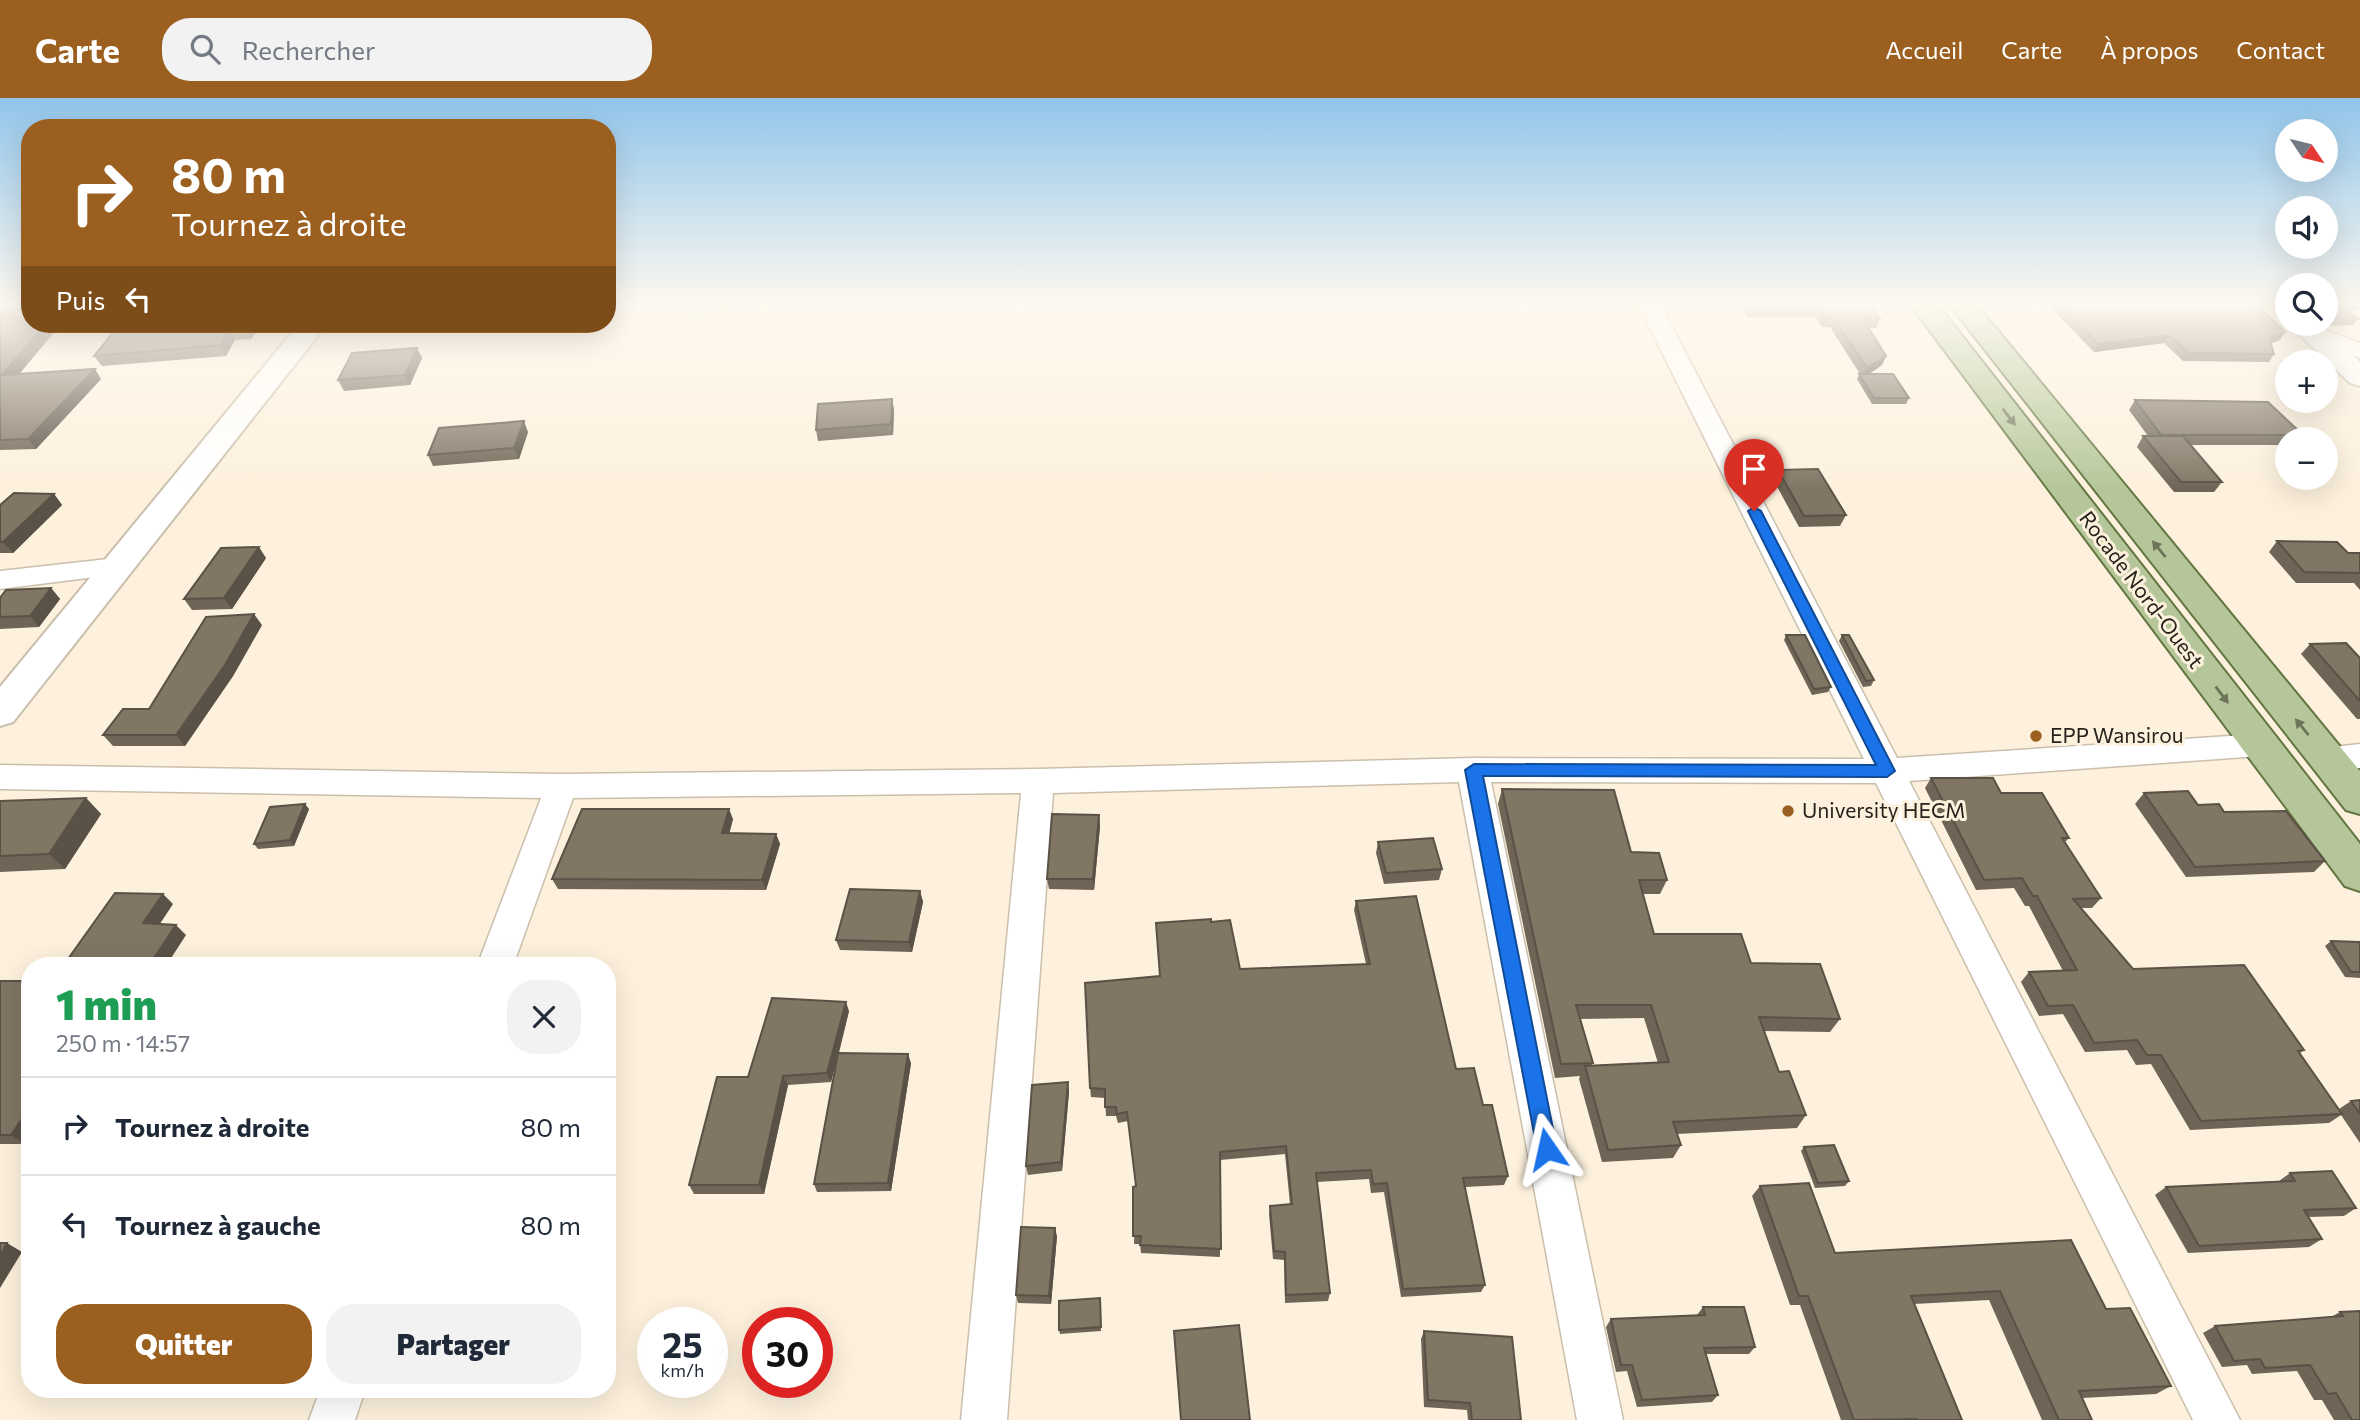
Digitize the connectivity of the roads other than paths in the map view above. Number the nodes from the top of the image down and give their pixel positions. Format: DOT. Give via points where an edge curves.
graph roads {
  1 [pos="279,366"];
  2 [pos="1680,366"];
  3 [pos="1970,366"];
  4 [pos="2012,366"];
  5 [pos="117,567"];
  6 [pos="0,580"];
  7 [pos="0,713"];
  8 [pos="2260,745"];
  9 [pos="2360,755"];
  10 [pos="2326,757"];
  11 [pos="1474,770"];
  12 [pos="1887,771"];
  13 [pos="0,777"];
  14 [pos="1038,780"];
  15 [pos="561,786"];
  16 [pos="2360,799"];
  17 [pos="2360,874"];
  18 [pos="498,957"];
  19 [pos="340,1398"];
  20 [pos="332,1420"];
  21 [pos="984,1420"];
  22 [pos="1600,1420"];
  23 [pos="2217,1420"];
  1 -- 5 [label="street"];
  2 -- 12 [label="street"];
  3 -- 8 [label="main road, Rocade Nord-Ouest, one-way"];
  10 -- 4 [label="main road, Rocade Nord-Ouest, one-way"];
  5 -- 6 [label="street"];
  5 -- 7 [label="street"];
  8 -- 12 [label="street"];
  8 -- 17 [label="main road, Rocade Nord-Ouest"];
  9 -- 10 [label="street"];
  10 -- 16 [label="main road, Rocade Nord-Ouest"];
  11 -- 12 [label="street"];
  11 -- 14 [label="street"];
  11 -- 22 [label="street"];
  12 -- 23 [label="street"];
  13 -- 15 [label="street"];
  14 -- 15 [label="street"];
  14 -- 21 [label="street"];
  15 -- 18 [label="street"];
  19 -- 20 [label="street"];
}
